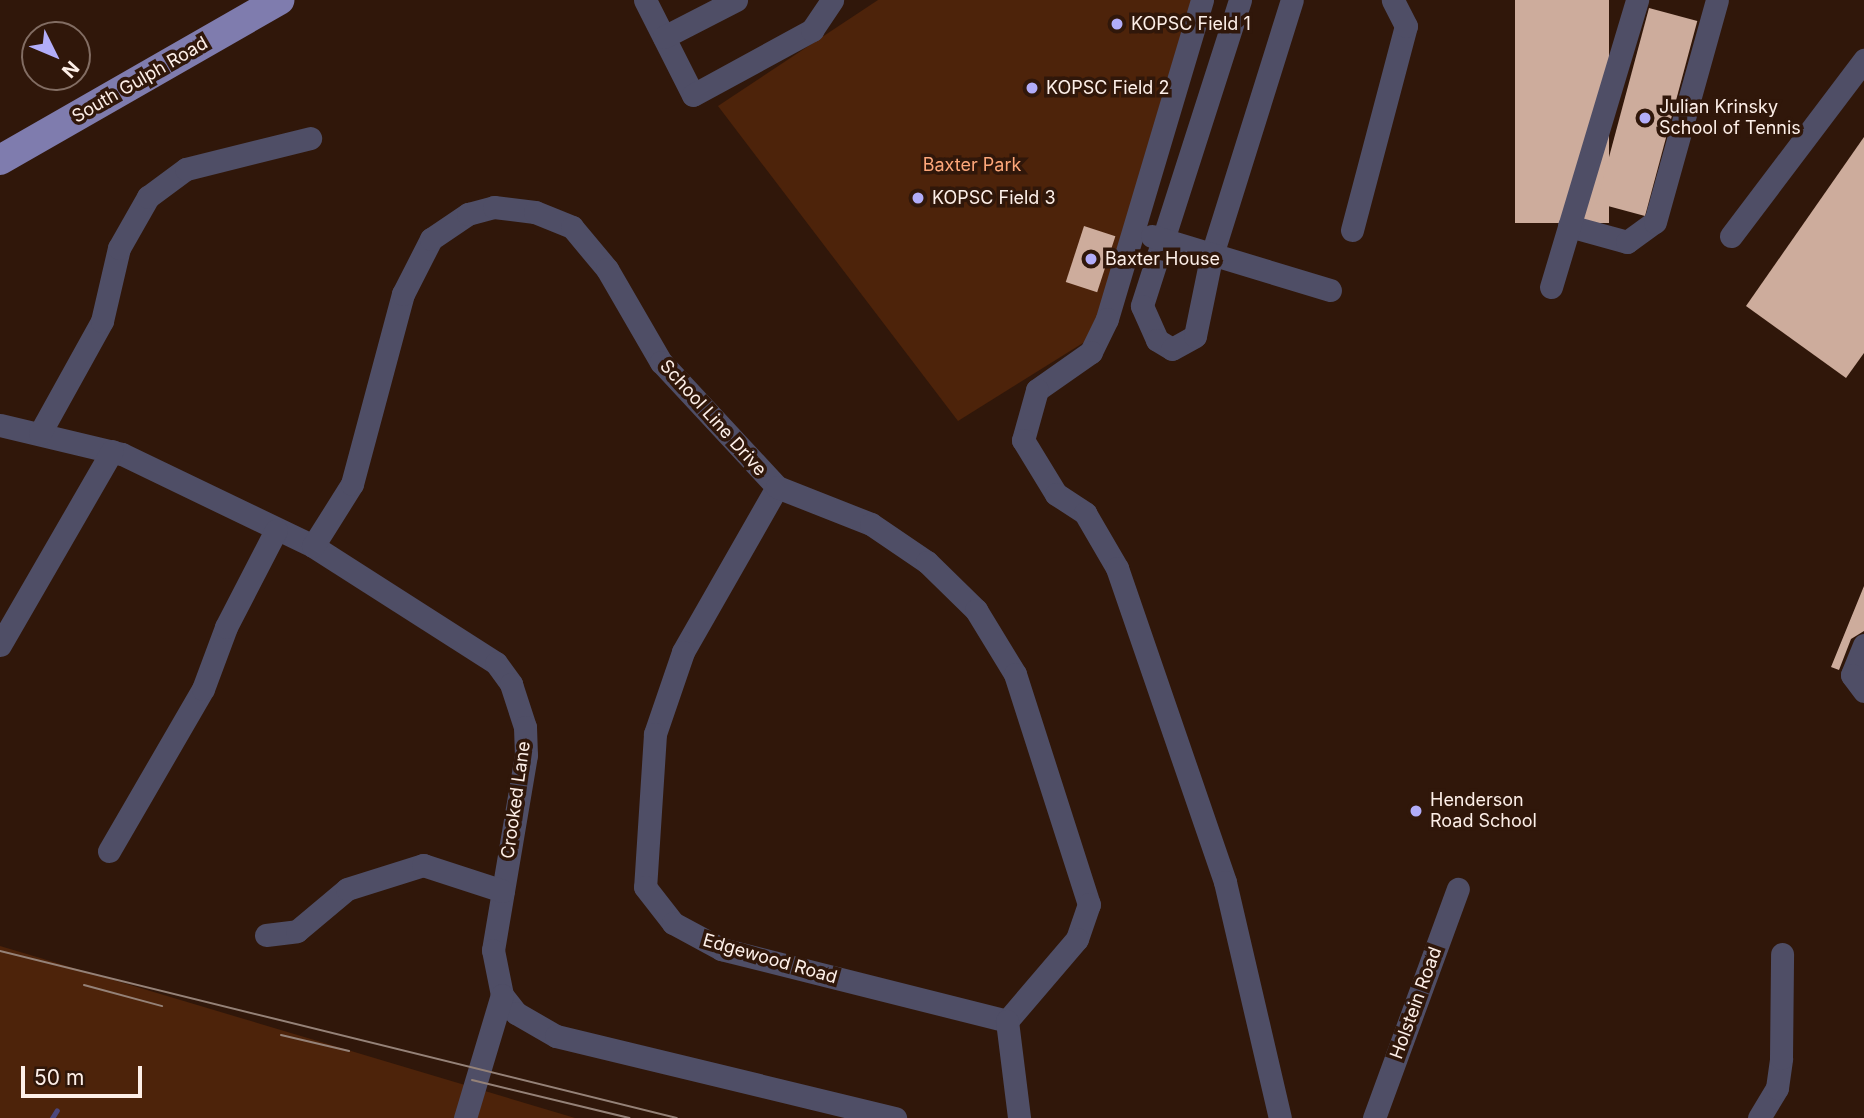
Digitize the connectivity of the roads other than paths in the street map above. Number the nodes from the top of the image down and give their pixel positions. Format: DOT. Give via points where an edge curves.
graph roads {
  1 [pos="279,0"];
  2 [pos="645,0"];
  3 [pos="736,0"];
  4 [pos="832,0"];
  5 [pos="1217,0"];
  6 [pos="1240,0"];
  7 [pos="1292,0"];
  8 [pos="1393,0"];
  9 [pos="1637,0"];
  10 [pos="1712,2"];
  11 [pos="1200,9"];
  12 [pos="664,37"];
  13 [pos="1864,60"];
  14 [pos="310,138"];
  15 [pos="0,160"];
  16 [pos="1569,226"];
  17 [pos="1134,229"];
  18 [pos="1352,230"];
  19 [pos="1731,236"];
  20 [pos="1164,240"];
  21 [pos="1211,258"];
  22 [pos="1551,287"];
  23 [pos="1330,290"];
  24 [pos="2,428"];
  25 [pos="40,433"];
  26 [pos="112,451"];
  27 [pos="777,488"];
  28 [pos="276,530"];
  29 [pos="313,546"];
  30 [pos="0,645"];
  31 [pos="1864,645"];
  32 [pos="1864,691"];
  33 [pos="109,851"];
  34 [pos="1458,889"];
  35 [pos="503,891"];
  36 [pos="266,935"];
  37 [pos="1783,954"];
  38 [pos="502,995"];
  39 [pos="1007,1021"];
  40 [pos="464,1118"];
  41 [pos="895,1118"];
  42 [pos="1019,1118"];
  43 [pos="1280,1118"];
  44 [pos="1374,1118"];
  45 [pos="1759,1118"];
  1 -- 15 [label="main road, South Gulph Road"];
  2 -- 12 [label="street"];
  3 -- 12 [label="street"];
  4 -- 12 [label="street" via="812,30 692,95"];
  5 -- 11 [label="street"];
  6 -- 20 [label="street"];
  7 -- 21 [label="street"];
  8 -- 18 [label="street" via="1406,26"];
  9 -- 16 [label="street"];
  10 -- 16 [label="street" via="1655,222 1627,242"];
  11 -- 17 [label="street"];
  13 -- 19 [label="street"];
  14 -- 25 [label="street" via="186,169 148,197 119,248 102,321"];
  16 -- 22 [label="street"];
  17 -- 20 [label="street"];
  17 -- 43 [label="street" via="1091,352 1037,390 1023,440 1056,494 1085,513 1117,568 1224,882"];
  20 -- 21 [label="street"];
  20 -- 21 [label="street" via="1142,306 1165,347 1177,349 1195,336"];
  21 -- 23 [label="street"];
  24 -- 25 [label="street, Crooked Lane"];
  25 -- 26 [label="street, Crooked Lane"];
  26 -- 28 [label="street, Crooked Lane"];
  26 -- 30 [label="street"];
  27 -- 29 [label="street, School Line Drive" via="661,362 587,239 552,218 494,207 451,223 431,239 411,272 359,465 336,516"];
  27 -- 39 [label="street, School Line Drive" via="871,524 928,562 976,610 1015,674 1089,904 1077,939"];
  27 -- 39 [label="street, Edgewood Road" via="683,652 655,734 645,887 673,923 720,948"];
  28 -- 29 [label="street, Crooked Lane"];
  28 -- 33 [label="street" via="226,627 203,689"];
  29 -- 35 [label="street, Crooked Lane" via="475,645 511,684 521,704 526,755"];
  31 -- 32 [label="street" via="1852,674"];
  34 -- 44 [label="street, Holstein Road"];
  35 -- 36 [label="street" via="423,865 347,889 297,931"];
  35 -- 38 [label="street, Crooked Lane" via="493,950"];
  37 -- 45 [label="street" via="1777,1088"];
  38 -- 40 [label="street"];
  38 -- 41 [label="street" via="525,1020 556,1036"];
  39 -- 42 [label="street"];
}
